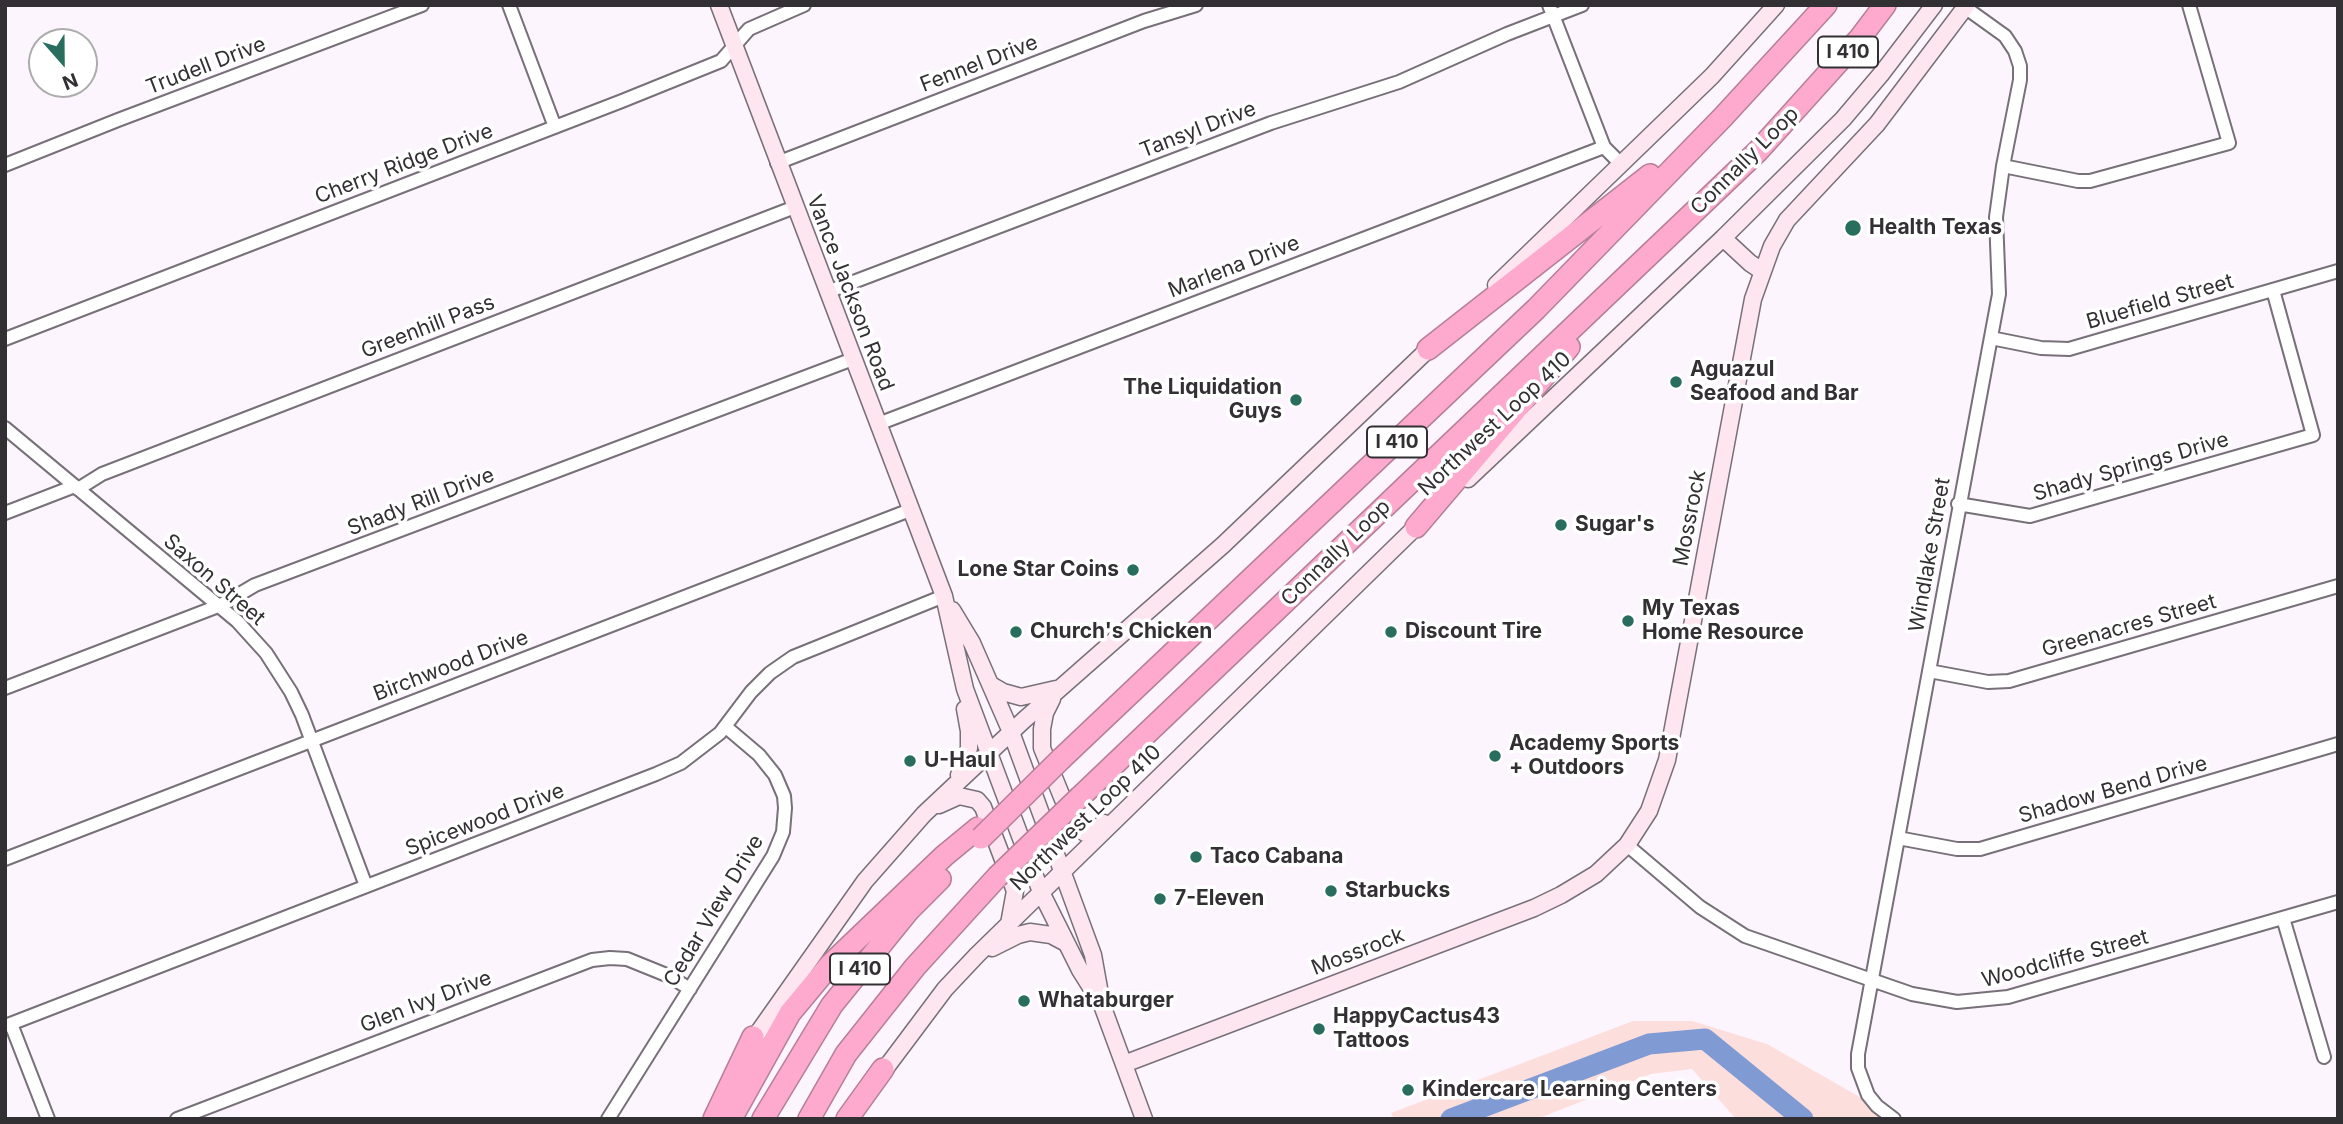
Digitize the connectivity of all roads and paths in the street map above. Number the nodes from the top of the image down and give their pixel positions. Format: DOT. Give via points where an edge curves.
graph roads {
  1 [pos="422,5"];
  2 [pos="509,5"];
  3 [pos="719,5"];
  4 [pos="804,5"];
  5 [pos="1196,5"];
  6 [pos="1582,5"];
  7 [pos="1776,5"];
  8 [pos="1826,5"];
  9 [pos="1885,5"];
  10 [pos="1934,5"];
  11 [pos="2189,5"];
  12 [pos="1966,6"];
  13 [pos="1551,11"];
  14 [pos="734,46"];
  15 [pos="1723,117"];
  16 [pos="555,127"];
  17 [pos="1604,147"];
  18 [pos="777,163"];
  19 [pos="1621,164"];
  20 [pos="5,166"];
  21 [pos="2003,166"];
  22 [pos="794,207"];
  23 [pos="1723,238"];
  24 [pos="1762,271"];
  25 [pos="2338,271"];
  26 [pos="1626,278"];
  27 [pos="2273,290"];
  28 [pos="827,292"];
  29 [pos="1991,338"];
  30 [pos="5,339"];
  31 [pos="1428,349"];
  32 [pos="853,359"];
  33 [pos="878,424"];
  34 [pos="5,428"];
  35 [pos="77,488"];
  36 [pos="1958,504"];
  37 [pos="910,510"];
  38 [pos="5,513"];
  39 [pos="1416,527"];
  40 [pos="2338,586"];
  41 [pos="944,596"];
  42 [pos="216,605"];
  43 [pos="1929,671"];
  44 [pos="991,685"];
  45 [pos="5,688"];
  46 [pos="965,689"];
  47 [pos="1058,690"];
  48 [pos="726,727"];
  49 [pos="1012,732"];
  50 [pos="312,740"];
  51 [pos="2338,744"];
  52 [pos="989,752"];
  53 [pos="954,785"];
  54 [pos="1141,794"];
  55 [pos="925,814"];
  56 [pos="979,833"];
  57 [pos="1898,838"];
  58 [pos="1627,845"];
  59 [pos="5,859"];
  60 [pos="1062,872"];
  61 [pos="366,886"];
  62 [pos="1041,892"];
  63 [pos="2338,902"];
  64 [pos="2283,918"];
  65 [pos="1009,924"];
  66 [pos="1066,943"];
  67 [pos="977,955"];
  68 [pos="1872,981"];
  69 [pos="690,989"];
  70 [pos="1102,1005"];
  71 [pos="8,1025"];
  72 [pos="753,1037"];
  73 [pos="2324,1057"];
  74 [pos="1124,1064"];
  75 [pos="883,1069"];
  76 [pos="48,1119"];
  77 [pos="177,1119"];
  78 [pos="608,1119"];
  79 [pos="707,1119"];
  80 [pos="714,1119"];
  81 [pos="731,1119"];
  82 [pos="763,1119"];
  83 [pos="809,1119"];
  84 [pos="847,1119"];
  85 [pos="857,1119"];
  86 [pos="1144,1119"];
  87 [pos="1894,1119"];
  1 -- 20 [label="street, Trudell Drive"];
  2 -- 16 [label="street"];
  3 -- 14 [label="main road, Vance Jackson Road"];
  4 -- 14 [label="street, Cherry Ridge Drive" via="749,29"];
  5 -- 18 [label="street, Fennel Drive"];
  6 -- 13 [label="street, Tansyl Drive"];
  7 -- 19 [label="main road" via="1713,76"];
  8 -- 15 [label="highway, Connally Loop / I 410"];
  9 -- 26 [label="highway, Connally Loop / I 410" via="1758,151"];
  10 -- 23 [label="main road, Northwest Loop 410" via="1843,119"];
  11 -- 21 [label="street" via="2229,143 2090,181"];
  12 -- 21 [label="street, Windlake Street" via="2006,36 2020,66"];
  12 -- 24 [label="main road, Mossrock" via="1877,124 1787,220"];
  13 -- 17 [label="street"];
  13 -- 28 [label="street, Tansyl Drive" via="1399,82 1271,123"];
  14 -- 16 [label="street, Cherry Ridge Drive" via="721,61"];
  14 -- 18 [label="main road, Vance Jackson Road"];
  15 -- 31 [label="highway"];
  15 -- 56 [label="highway, Connally Loop / I 410, bridge" via="1536,309"];
  16 -- 30 [label="street, Cherry Ridge Drive"];
  17 -- 19 [label="street"];
  17 -- 33 [label="street, Marlena Drive"];
  18 -- 22 [label="main road, Vance Jackson Road"];
  19 -- 31 [label="main road"];
  21 -- 29 [label="street, Windlake Street" via="1996,217 1999,294"];
  22 -- 28 [label="main road, Vance Jackson Road"];
  22 -- 35 [label="street, Greenhill Pass" via="127,464"];
  23 -- 24 [label="main road"];
  23 -- 39 [label="main road, Northwest Loop 410"];
  24 -- 58 [label="main road, Mossrock" via="1667,760 1648,811"];
  25 -- 27 [label="street, Bluefield Street"];
  26 -- 39 [label="highway"];
  26 -- 83 [label="highway, Connally Loop / I 410, bridge" via="997,877 915,967 846,1054"];
  27 -- 29 [label="street, Bluefield Street" via="2069,349"];
  27 -- 36 [label="street, Shady Springs Drive" via="2313,435 2030,516"];
  28 -- 32 [label="main road, Vance Jackson Road"];
  29 -- 36 [label="street, Windlake Street"];
  31 -- 47 [label="main road" via="1223,545"];
  32 -- 33 [label="main road, Vance Jackson Road"];
  32 -- 42 [label="street, Shady Rill Drive" via="255,585"];
  33 -- 37 [label="main road, Vance Jackson Road"];
  34 -- 35 [label="street, Saxon Street"];
  35 -- 38 [label="street, Greenhill Pass"];
  35 -- 42 [label="street, Saxon Street"];
  36 -- 43 [label="street, Windlake Street"];
  37 -- 41 [label="main road, Vance Jackson Road"];
  37 -- 50 [label="street, Birchwood Drive"];
  39 -- 54 [label="main road, Northwest Loop 410"];
  40 -- 43 [label="street, Greenacres Street" via="2010,681 1988,682"];
  41 -- 44 [label="main road, Vance Jackson Road"];
  41 -- 46 [label="main road, Vance Jackson Road"];
  41 -- 48 [label="street, Spicewood Drive" via="793,657 751,692"];
  42 -- 45 [label="street, Shady Rill Drive"];
  42 -- 50 [label="street, Saxon Street" via="266,653 291,692"];
  43 -- 57 [label="street, Windlake Street"];
  44 -- 47 [label="main road" via="1021,697"];
  44 -- 49 [label="main road, Vance Jackson Road"];
  46 -- 52 [label="main road, Vance Jackson Road"];
  46 -- 53 [label="main road" via="969,748"];
  47 -- 49 [label="main road"];
  47 -- 54 [label="main road" via="1045,713 1042,748 1073,824 1085,833 1092,832"];
  48 -- 61 [label="street, Spicewood Drive" via="681,763"];
  48 -- 69 [label="street, Cedar View Drive" via="760,755 775,775 785,820 773,856"];
  49 -- 52 [label="main road"];
  49 -- 60 [label="main road, Vance Jackson Road"];
  50 -- 59 [label="street, Birchwood Drive"];
  50 -- 61 [label="street, Saxon Street"];
  51 -- 57 [label="street, Shadow Bend Drive" via="1980,849"];
  52 -- 53 [label="main road"];
  52 -- 62 [label="main road, Vance Jackson Road"];
  53 -- 55 [label="main road"];
  54 -- 60 [label="main road, Northwest Loop 410"];
  55 -- 65 [label="main road" via="959,796 977,800 983,807 1015,891"];
  55 -- 72 [label="main road" via="865,881"];
  56 -- 81 [label="highway" via="944,856 830,965 790,1013"];
  56 -- 82 [label="highway, I 410" via="832,1005"];
  57 -- 68 [label="street, Windlake Street"];
  58 -- 68 [label="street, Woodcliffe Street" via="1700,907 1745,936"];
  58 -- 74 [label="main road, Mossrock" via="1588,879 1534,908"];
  60 -- 62 [label="main road, Northwest Loop 410"];
  60 -- 70 [label="main road, Vance Jackson Road" via="1095,963"];
  61 -- 71 [label="street, Spicewood Drive"];
  62 -- 65 [label="main road, Northwest Loop 410"];
  62 -- 66 [label="main road, Vance Jackson Road"];
  63 -- 64 [label="street, Woodcliffe Street"];
  64 -- 68 [label="street, Woodcliffe Street" via="1992,1000 1943,1001"];
  64 -- 73 [label="street"];
  65 -- 67 [label="main road, Northwest Loop 410"];
  66 -- 67 [label="main road" via="1051,935 1030,933"];
  66 -- 70 [label="main road, Vance Jackson Road"];
  67 -- 75 [label="main road, Northwest Loop 410"];
  68 -- 87 [label="street, Windlake Street" via="1858,1068 1868,1095"];
  69 -- 77 [label="street, Glen Ivy Drive" via="627,959 592,960"];
  69 -- 78 [label="street, Cedar View Drive"];
  70 -- 74 [label="main road, Vance Jackson Road"];
  71 -- 76 [label="street"];
  72 -- 79 [label="main road"];
  72 -- 80 [label="highway"];
  74 -- 86 [label="main road, Vance Jackson Road"];
  75 -- 84 [label="highway"];
  75 -- 85 [label="main road, Northwest Loop 410"];
}
